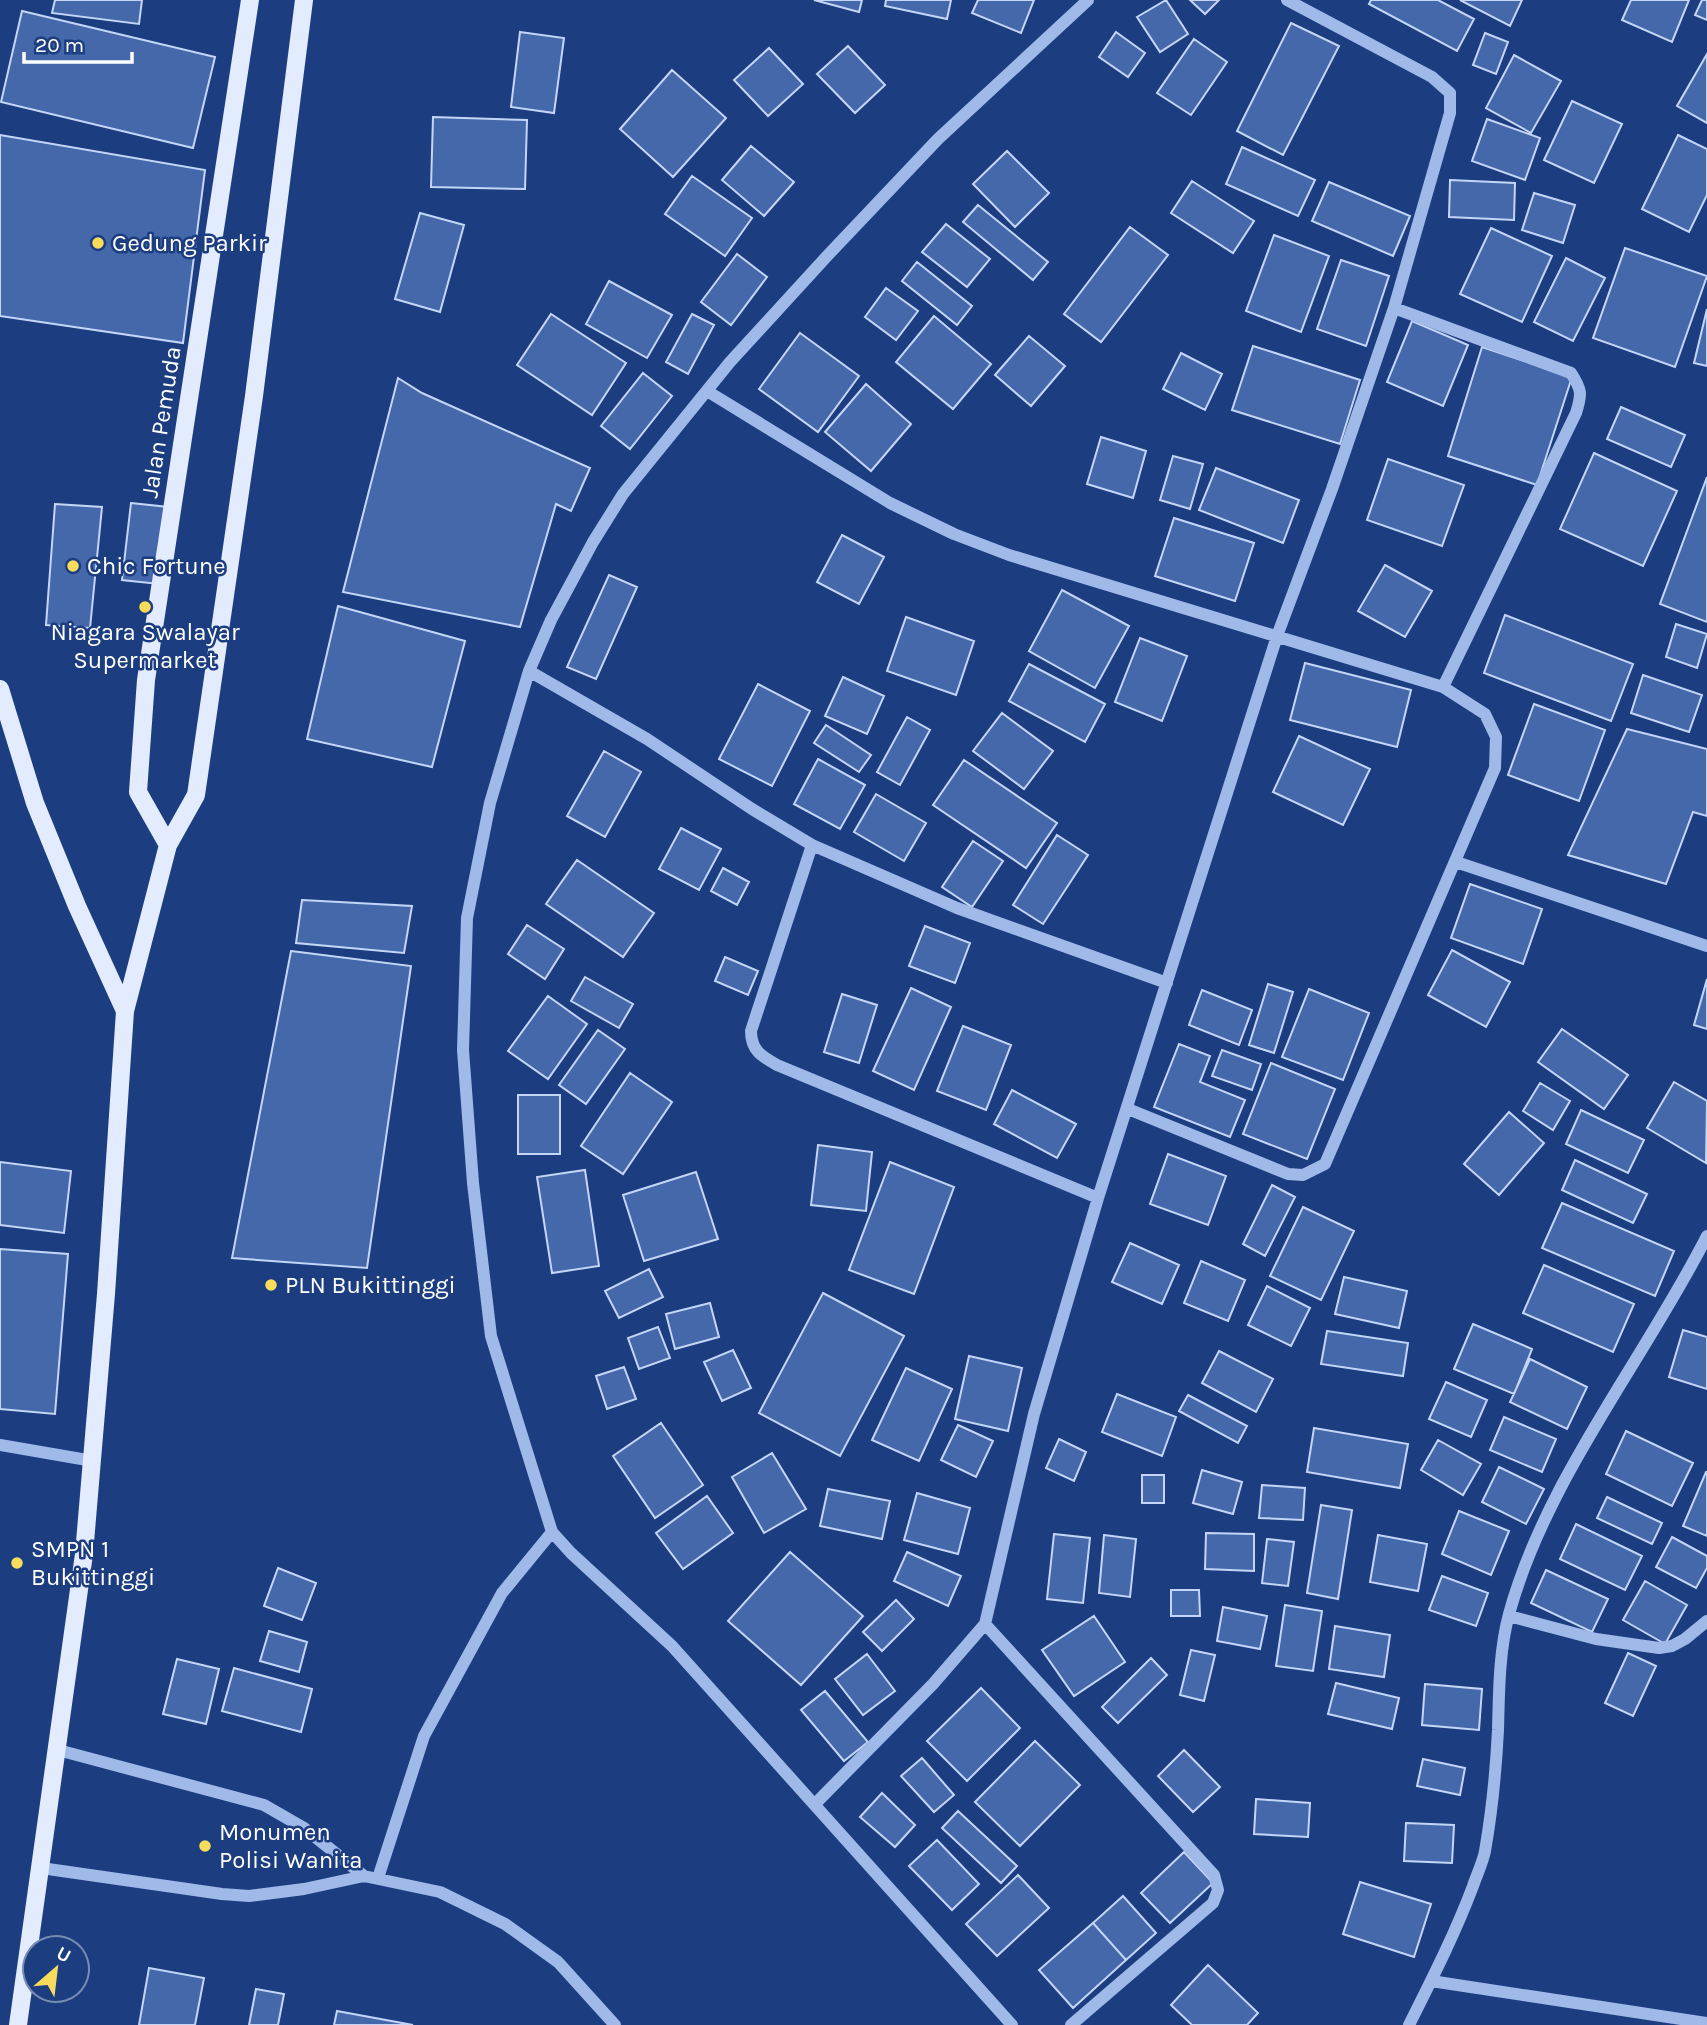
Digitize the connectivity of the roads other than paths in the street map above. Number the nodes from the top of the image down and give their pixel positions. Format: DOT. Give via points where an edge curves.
graph roads {
  1 [pos="250,0"];
  2 [pos="304,0"];
  3 [pos="1088,0"];
  4 [pos="1287,0"];
  5 [pos="1394,308"];
  6 [pos="707,391"];
  7 [pos="1277,636"];
  8 [pos="529,671"];
  9 [pos="1443,687"];
  10 [pos="0,689"];
  11 [pos="168,845"];
  12 [pos="812,845"];
  13 [pos="1455,862"];
  14 [pos="1707,946"];
  15 [pos="1167,983"];
  16 [pos="125,1011"];
  17 [pos="1128,1109"];
  18 [pos="1098,1198"];
  19 [pos="1707,1236"];
  20 [pos="0,1445"];
  21 [pos="93,1461"];
  22 [pos="552,1531"];
  23 [pos="1508,1616"];
  24 [pos="1707,1621"];
  25 [pos="985,1624"];
  26 [pos="58,1751"];
  27 [pos="816,1804"];
  28 [pos="41,1868"];
  29 [pos="364,1876"];
  30 [pos="378,1878"];
  31 [pos="1431,1980"];
  32 [pos="1707,2022"];
  33 [pos="18,2025"];
  34 [pos="615,2025"];
  35 [pos="1012,2025"];
  36 [pos="1071,2025"];
  37 [pos="1409,2025"];
  1 -- 11 [label="main road, Jalan Pemuda" via="146,680 138,792"];
  2 -- 11 [label="main road" via="254,396 196,795"];
  3 -- 6 [label="street" via="938,139"];
  4 -- 5 [label="street" via="1432,77 1450,93 1450,113"];
  5 -- 7 [label="street"];
  5 -- 9 [label="street" via="1571,373 1581,396"];
  6 -- 7 [label="street" via="890,503 954,534"];
  6 -- 8 [label="street" via="623,494 551,620"];
  7 -- 9 [label="street"];
  7 -- 15 [label="street"];
  8 -- 12 [label="street" via="647,739"];
  8 -- 22 [label="street" via="490,803 467,918 463,1050 491,1336"];
  9 -- 13 [label="street" via="1485,714 1496,737 1495,768"];
  10 -- 16 [label="main road" via="35,803"];
  11 -- 16 [label="main road"];
  12 -- 15 [label="street" via="957,908"];
  12 -- 18 [label="street" via="751,1031 751,1043 760,1055"];
  13 -- 14 [label="street"];
  13 -- 17 [label="street" via="1325,1164 1303,1175 1287,1174"];
  15 -- 17 [label="street"];
  16 -- 21 [label="main road"];
  17 -- 18 [label="street"];
  18 -- 25 [label="street" via="1034,1414"];
  19 -- 23 [label="street" via="1548,1514"];
  20 -- 21 [label="street"];
  21 -- 26 [label="main road"];
  22 -- 27 [label="street" via="570,1553 673,1646"];
  22 -- 30 [label="street" via="502,1593 424,1736"];
  23 -- 24 [label="street" via="1596,1639 1659,1648 1685,1639"];
  23 -- 31 [label="street" via="1484,1853"];
  25 -- 27 [label="street"];
  25 -- 36 [label="street" via="1214,1875 1218,1890 1213,1903"];
  26 -- 28 [label="main road"];
  26 -- 29 [label="street" via="264,1805 304,1828"];
  27 -- 35 [label="street"];
  28 -- 29 [label="street" via="249,1896"];
  28 -- 33 [label="main road"];
  29 -- 30 [label="street"];
  30 -- 34 [label="street" via="440,1892 505,1924 558,1962"];
  31 -- 32 [label="street"];
  31 -- 37 [label="street"];
}
